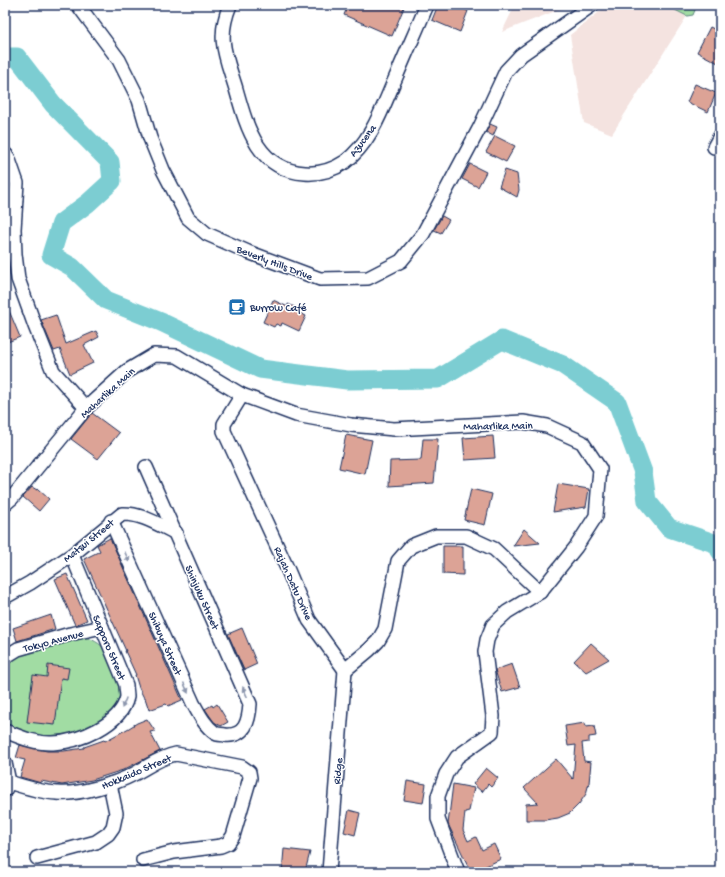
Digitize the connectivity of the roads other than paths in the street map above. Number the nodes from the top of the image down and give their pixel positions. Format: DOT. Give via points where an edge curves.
graph roads {
  1 [pos="78,5"];
  2 [pos="230,5"];
  3 [pos="427,5"];
  4 [pos="592,5"];
  5 [pos="5,154"];
  6 [pos="10,228"];
  7 [pos="242,395"];
  8 [pos="86,408"];
  9 [pos="146,467"];
  10 [pos="5,504"];
  11 [pos="111,522"];
  12 [pos="176,534"];
  13 [pos="72,555"];
  14 [pos="540,592"];
  15 [pos="5,597"];
  16 [pos="102,627"];
  17 [pos="5,657"];
  18 [pos="345,670"];
  19 [pos="244,729"];
  20 [pos="5,732"];
  21 [pos="5,763"];
  22 [pos="6,784"];
  23 [pos="110,784"];
  24 [pos="37,858"];
  25 [pos="143,860"];
  26 [pos="329,872"];
  27 [pos="458,872"];
  1 -- 4 [label="street, Beverly Hills Drive" via="119,60 139,100 163,170 188,218 207,234 222,241 320,279 328,279 368,278 401,261 423,234 480,127 506,71 521,55"];
  2 -- 3 [label="street, Azucena" via="224,19 222,43 245,122 253,139 273,163 296,172 322,173 345,162 366,139 378,119"];
  5 -- 6 [label="street" via="17,183"];
  6 -- 8 [label="street" via="18,279 53,371"];
  7 -- 8 [label="street, Maharlika Main" via="177,356 154,355 128,371"];
  7 -- 14 [label="street, Maharlika Main" via="296,415 352,425 394,429 523,422 547,426 582,442 600,469 596,516 576,547"];
  7 -- 18 [label="street, Rajah Datu Drive" via="224,424 224,431 309,620"];
  8 -- 10 [label="street, Maharlika Main"];
  9 -- 12 [label="street, Shinjuku Street"];
  11 -- 12 [label="street, Matsui Street" via="122,514 129,514"];
  11 -- 13 [label="street, Matsui Street"];
  11 -- 19 [label="street, Shibuya Street, one-way" via="204,722 216,734 233,736"];
  19 -- 12 [label="street, Shinjuku Street, one-way" via="250,704"];
  13 -- 15 [label="street, Matsui Street"];
  13 -- 16 [label="street, Sapporo Street"];
  14 -- 18 [label="street" via="494,549 466,536 436,536 411,546 398,561 386,629 369,650"];
  14 -- 27 [label="street, Maharlika Main" via="507,612 493,625 485,652 494,716 492,732 456,757 438,796 438,819"];
  16 -- 17 [label="street, Tokyo Avenue" via="18,649"];
  16 -- 20 [label="street, Sapporo Street, one-way" via="126,685 127,696 120,712 104,726 70,741 36,742"];
  18 -- 26 [label="street, Ridge"];
  21 -- 22 [label="street"];
  22 -- 23 [label="street, Hokkaido Street" via="56,794"];
  23 -- 24 [label="street" via="116,812 113,827 108,834 96,842"];
  23 -- 25 [label="street, Hokkaido Street" via="166,756 176,754 242,767 249,772 250,778 233,836 228,843"];
}
